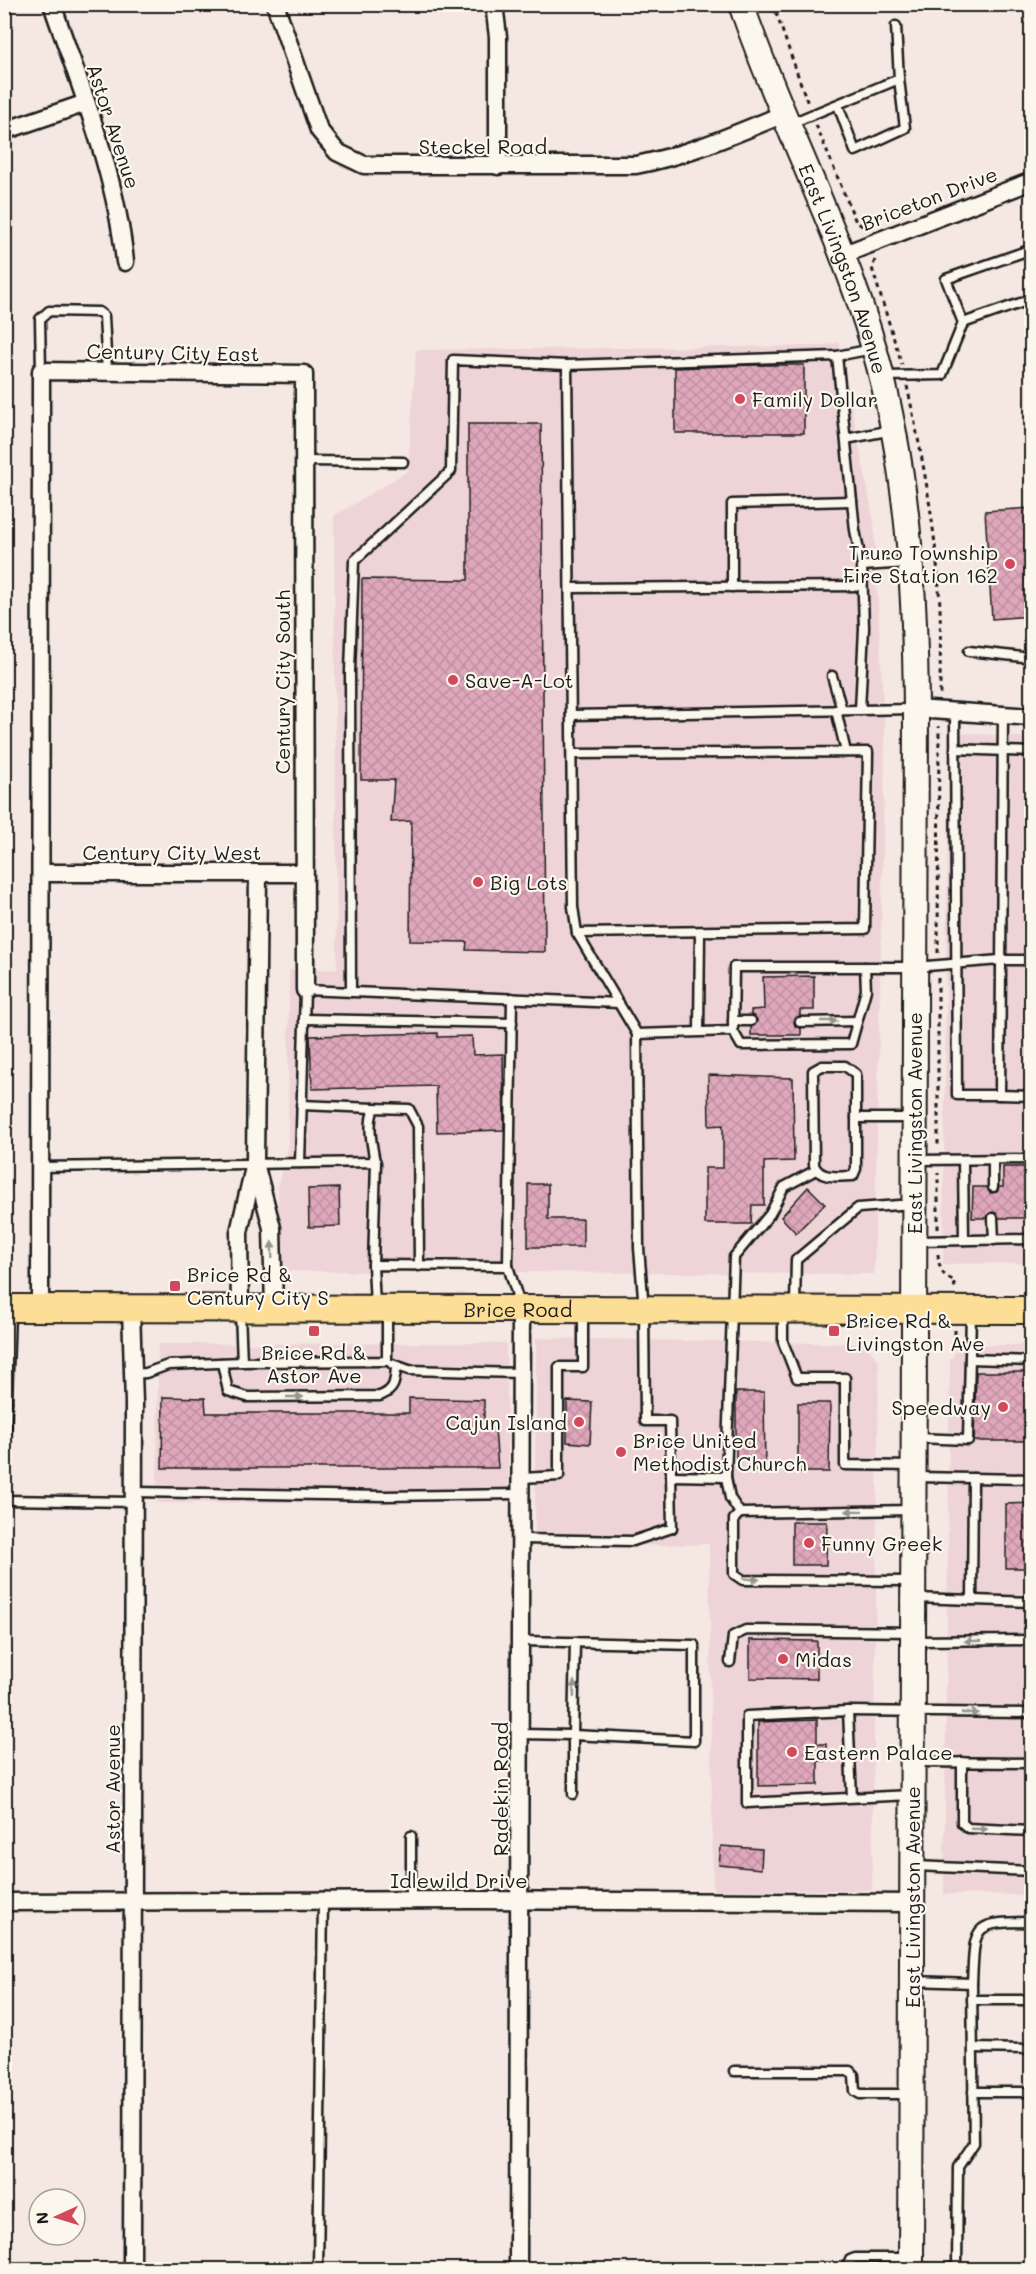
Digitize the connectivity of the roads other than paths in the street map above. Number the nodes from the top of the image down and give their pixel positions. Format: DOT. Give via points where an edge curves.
graph roads {
  1 [pos="52,4"];
  2 [pos="275,4"];
  3 [pos="494,4"];
  4 [pos="741,4"];
  5 [pos="896,26"];
  6 [pos="899,79"];
  7 [pos="86,103"];
  8 [pos="838,105"];
  9 [pos="787,119"];
  10 [pos="4,131"];
  11 [pos="498,166"];
  12 [pos="1032,181"];
  13 [pos="1032,249"];
  14 [pos="842,255"];
  15 [pos="125,262"];
  16 [pos="1032,298"];
  17 [pos="963,323"];
  18 [pos="874,349"];
  19 [pos="837,356"];
  20 [pos="567,365"];
  21 [pos="41,371"];
  22 [pos="107,372"];
  23 [pos="304,374"];
  24 [pos="881,376"];
  25 [pos="893,430"];
  26 [pos="846,439"];
  27 [pos="304,461"];
  28 [pos="403,462"];
  29 [pos="852,501"];
  30 [pos="912,563"];
  31 [pos="862,566"];
  32 [pos="862,586"];
  33 [pos="732,587"];
  34 [pos="570,588"];
  35 [pos="969,651"];
  36 [pos="1032,658"];
  37 [pos="832,676"];
  38 [pos="916,709"];
  39 [pos="839,710"];
  40 [pos="860,710"];
  41 [pos="955,711"];
  42 [pos="571,715"];
  43 [pos="1003,715"];
  44 [pos="1032,717"];
  45 [pos="955,750"];
  46 [pos="846,752"];
  47 [pos="1001,752"];
  48 [pos="1032,752"];
  49 [pos="572,754"];
  50 [pos="41,873"];
  51 [pos="303,873"];
  52 [pos="258,874"];
  53 [pos="700,932"];
  54 [pos="577,933"];
  55 [pos="1000,960"];
  56 [pos="1032,960"];
  57 [pos="955,965"];
  58 [pos="865,967"];
  59 [pos="915,967"];
  60 [pos="305,990"];
  61 [pos="351,992"];
  62 [pos="512,999"];
  63 [pos="619,1003"];
  64 [pos="304,1019"];
  65 [pos="733,1021"];
  66 [pos="751,1021"];
  67 [pos="857,1021"];
  68 [pos="800,1022"];
  69 [pos="512,1023"];
  70 [pos="699,1031"];
  71 [pos="733,1031"];
  72 [pos="638,1034"];
  73 [pos="1000,1095"];
  74 [pos="1032,1096"];
  75 [pos="301,1105"];
  76 [pos="374,1108"];
  77 [pos="856,1118"];
  78 [pos="914,1118"];
  79 [pos="1032,1159"];
  80 [pos="914,1160"];
  81 [pos="963,1160"];
  82 [pos="993,1160"];
  83 [pos="375,1162"];
  84 [pos="255,1163"];
  85 [pos="300,1163"];
  86 [pos="40,1167"];
  87 [pos="816,1170"];
  88 [pos="993,1187"];
  89 [pos="914,1203"];
  90 [pos="993,1218"];
  91 [pos="1032,1239"];
  92 [pos="964,1240"];
  93 [pos="994,1240"];
  94 [pos="914,1242"];
  95 [pos="373,1265"];
  96 [pos="419,1266"];
  97 [pos="508,1266"];
  98 [pos="8,1308"];
  99 [pos="40,1308"];
  100 [pos="913,1308"];
  101 [pos="970,1308"];
  102 [pos="130,1309"];
  103 [pos="240,1309"];
  104 [pos="274,1309"];
  105 [pos="381,1309"];
  106 [pos="521,1309"];
  107 [pos="583,1309"];
  108 [pos="644,1309"];
  109 [pos="732,1309"];
  110 [pos="789,1309"];
  111 [pos="1032,1310"];
  112 [pos="970,1359"];
  113 [pos="387,1361"];
  114 [pos="1032,1361"];
  115 [pos="242,1362"];
  116 [pos="222,1363"];
  117 [pos="396,1367"];
  118 [pos="521,1373"];
  119 [pos="132,1374"];
  120 [pos="6,1402"];
  121 [pos="912,1438"];
  122 [pos="4,1468"];
  123 [pos="912,1471"];
  124 [pos="671,1476"];
  125 [pos="726,1478"];
  126 [pos="973,1478"];
  127 [pos="1032,1479"];
  128 [pos="522,1486"];
  129 [pos="134,1497"];
  130 [pos="4,1500"];
  131 [pos="912,1510"];
  132 [pos="740,1513"];
  133 [pos="522,1539"];
  134 [pos="911,1589"];
  135 [pos="972,1600"];
  136 [pos="1032,1602"];
  137 [pos="911,1637"];
  138 [pos="1032,1640"];
  139 [pos="522,1641"];
  140 [pos="575,1642"];
  141 [pos="730,1662"];
  142 [pos="848,1711"];
  143 [pos="911,1713"];
  144 [pos="1032,1713"];
  145 [pos="521,1734"];
  146 [pos="573,1735"];
  147 [pos="912,1762"];
  148 [pos="962,1762"];
  149 [pos="1032,1763"];
  150 [pos="573,1794"];
  151 [pos="912,1795"];
  152 [pos="852,1798"];
  153 [pos="1032,1831"];
  154 [pos="411,1836"];
  155 [pos="912,1866"];
  156 [pos="1032,1871"];
  157 [pos="411,1900"];
  158 [pos="323,1901"];
  159 [pos="521,1901"];
  160 [pos="4,1902"];
  161 [pos="132,1902"];
  162 [pos="912,1903"];
  163 [pos="1032,1922"];
  164 [pos="912,1981"];
  165 [pos="972,1983"];
  166 [pos="972,2000"];
  167 [pos="1032,2000"];
  168 [pos="973,2049"];
  169 [pos="1032,2049"];
  170 [pos="734,2071"];
  171 [pos="973,2092"];
  172 [pos="1032,2092"];
  173 [pos="911,2094"];
  174 [pos="911,2265"];
  175 [pos="957,2268"];
  176 [pos="132,2270"];
  177 [pos="318,2270"];
  178 [pos="518,2270"];
  179 [pos="847,2270"];
  180 [pos="1019,2270"];
  1 -- 7 [label="street, Astor Avenue"];
  2 -- 11 [label="street, Steckel Road" via="312,116 327,142 338,152 364,165 378,167"];
  3 -- 11 [label="street" via="498,37"];
  4 -- 9 [label="main road, East Livingston Avenue"];
  5 -- 6 [label="lane"];
  6 -- 8 [label="lane"];
  6 -- 8 [label="lane" via="904,128 855,151"];
  7 -- 10 [label="street"];
  7 -- 15 [label="street, Astor Avenue" via="116,198"];
  8 -- 9 [label="lane"];
  9 -- 11 [label="street, Steckel Road" via="636,165"];
  9 -- 14 [label="main road, East Livingston Avenue"];
  12 -- 14 [label="street, Briceton Drive"];
  13 -- 17 [label="lane" via="946,279"];
  14 -- 18 [label="main road, East Livingston Avenue"];
  16 -- 17 [label="lane"];
  17 -- 24 [label="lane" via="942,375"];
  18 -- 19 [label="lane"];
  18 -- 24 [label="main road, East Livingston Avenue"];
  19 -- 20 [label="lane"];
  19 -- 26 [label="lane"];
  20 -- 34 [label="lane"];
  20 -- 61 [label="lane" via="453,360 451,471 354,561 350,670"];
  21 -- 22 [label="street, Century City East"];
  21 -- 22 [label="lane" via="40,319 49,311 99,312 105,316"];
  21 -- 50 [label="street"];
  22 -- 23 [label="street, Century City East"];
  23 -- 27 [label="street, Century City South"];
  24 -- 25 [label="main road, East Livingston Avenue"];
  25 -- 26 [label="lane"];
  25 -- 30 [label="main road, East Livingston Avenue"];
  26 -- 29 [label="lane"];
  27 -- 28 [label="lane"];
  27 -- 51 [label="street, Century City South"];
  29 -- 31 [label="lane"];
  29 -- 33 [label="lane" via="732,504"];
  30 -- 31 [label="lane"];
  30 -- 38 [label="main road, East Livingston Avenue"];
  31 -- 32 [label="lane"];
  32 -- 33 [label="lane"];
  32 -- 40 [label="lane"];
  33 -- 34 [label="lane"];
  34 -- 42 [label="lane"];
  35 -- 36 [label="lane"];
  37 -- 39 [label="lane"];
  38 -- 40 [label="lane"];
  38 -- 41 [label="street"];
  38 -- 59 [label="main road, East Livingston Avenue"];
  39 -- 40 [label="lane"];
  39 -- 42 [label="lane"];
  39 -- 46 [label="lane"];
  41 -- 43 [label="street"];
  41 -- 45 [label="lane"];
  42 -- 49 [label="lane"];
  43 -- 44 [label="street"];
  43 -- 47 [label="lane"];
  45 -- 47 [label="lane"];
  45 -- 57 [label="lane"];
  46 -- 49 [label="lane"];
  46 -- 53 [label="lane" via="868,752 865,929"];
  47 -- 48 [label="lane"];
  47 -- 55 [label="lane"];
  49 -- 54 [label="lane" via="573,908"];
  50 -- 52 [label="street, Century City West"];
  50 -- 86 [label="street"];
  51 -- 52 [label="street, Century City West"];
  51 -- 60 [label="street, Century City South"];
  52 -- 84 [label="street"];
  53 -- 54 [label="lane"];
  53 -- 70 [label="lane"];
  54 -- 63 [label="lane"];
  55 -- 56 [label="lane"];
  55 -- 57 [label="lane"];
  55 -- 73 [label="lane"];
  57 -- 59 [label="lane"];
  57 -- 73 [label="lane" via="957,1095"];
  58 -- 59 [label="lane"];
  58 -- 65 [label="lane" via="734,967"];
  58 -- 67 [label="lane" via="866,990"];
  59 -- 78 [label="main road, East Livingston Avenue"];
  60 -- 61 [label="lane"];
  60 -- 64 [label="lane"];
  61 -- 62 [label="lane"];
  62 -- 63 [label="lane"];
  62 -- 69 [label="lane"];
  63 -- 72 [label="lane"];
  64 -- 69 [label="lane"];
  64 -- 75 [label="lane"];
  65 -- 66 [label="lane"];
  65 -- 71 [label="lane"];
  68 -- 67 [label="lane, one-way"];
  67 -- 71 [label="lane" via="851,1044 741,1045"];
  69 -- 97 [label="lane"];
  70 -- 71 [label="lane"];
  70 -- 72 [label="lane"];
  72 -- 108 [label="lane" via="639,1248"];
  73 -- 74 [label="lane"];
  75 -- 76 [label="lane"];
  75 -- 85 [label="lane"];
  76 -- 83 [label="lane" via="371,1136"];
  76 -- 96 [label="lane" via="409,1109 418,1126"];
  77 -- 78 [label="lane"];
  77 -- 87 [label="lane" via="853,1176 828,1177"];
  77 -- 87 [label="lane" via="856,1074 845,1066 822,1066 813,1071"];
  78 -- 80 [label="main road, East Livingston Avenue"];
  79 -- 82 [label="lane"];
  80 -- 81 [label="lane"];
  80 -- 89 [label="main road, East Livingston Avenue"];
  81 -- 82 [label="lane"];
  81 -- 92 [label="lane"];
  82 -- 88 [label="lane"];
  83 -- 85 [label="lane"];
  83 -- 95 [label="lane"];
  84 -- 85 [label="lane"];
  84 -- 86 [label="lane"];
  84 -- 103 [label="street" via="239,1232"];
  104 -- 84 [label="street, one-way" via="272,1228"];
  86 -- 99 [label="street"];
  87 -- 109 [label="lane" via="784,1186 770,1214 734,1257"];
  89 -- 94 [label="main road, East Livingston Avenue"];
  89 -- 110 [label="lane" via="858,1208 796,1260"];
  90 -- 93 [label="lane"];
  91 -- 93 [label="lane"];
  92 -- 93 [label="lane"];
  92 -- 94 [label="lane"];
  94 -- 100 [label="main road, East Livingston Avenue"];
  95 -- 96 [label="lane"];
  95 -- 105 [label="lane"];
  96 -- 97 [label="lane"];
  97 -- 106 [label="lane"];
  98 -- 99 [label="main road, Brice Road"];
  98 -- 120 [label="lane"];
  99 -- 102 [label="main road, Brice Road"];
  100 -- 101 [label="main road, Brice Road"];
  100 -- 110 [label="main road, Brice Road"];
  100 -- 121 [label="main road, East Livingston Avenue"];
  101 -- 111 [label="main road, Brice Road"];
  101 -- 112 [label="lane"];
  102 -- 103 [label="main road, Brice Road"];
  102 -- 119 [label="street, Astor Avenue"];
  103 -- 104 [label="main road, Brice Road"];
  103 -- 115 [label="lane"];
  104 -- 105 [label="main road, Brice Road"];
  105 -- 106 [label="main road, Brice Road"];
  105 -- 113 [label="lane"];
  106 -- 107 [label="main road, Brice Road"];
  106 -- 118 [label="street, Radekin Road"];
  107 -- 108 [label="main road, Brice Road"];
  107 -- 128 [label="lane" via="583,1367 559,1367 559,1476"];
  108 -- 109 [label="main road, Brice Road"];
  108 -- 124 [label="lane" via="645,1422 670,1421"];
  109 -- 110 [label="main road, Brice Road"];
  109 -- 125 [label="lane"];
  110 -- 123 [label="lane" via="783,1342 797,1378 845,1378 845,1465"];
  112 -- 114 [label="lane"];
  112 -- 121 [label="lane" via="968,1440"];
  113 -- 115 [label="lane"];
  113 -- 117 [label="lane"];
  115 -- 116 [label="lane"];
  116 -- 117 [label="lane, one-way" via="228,1391 236,1395 380,1396 391,1392"];
  116 -- 119 [label="lane" via="168,1365"];
  117 -- 118 [label="lane"];
  118 -- 128 [label="street, Radekin Road"];
  119 -- 129 [label="street, Astor Avenue"];
  120 -- 122 [label="lane"];
  121 -- 123 [label="main road, East Livingston Avenue"];
  123 -- 126 [label="lane"];
  123 -- 131 [label="main road, East Livingston Avenue"];
  124 -- 125 [label="lane"];
  124 -- 133 [label="lane" via="672,1528 633,1541"];
  125 -- 132 [label="lane" via="730,1498"];
  126 -- 127 [label="lane"];
  126 -- 135 [label="lane"];
  128 -- 129 [label="lane" via="385,1496"];
  128 -- 133 [label="street, Radekin Road"];
  129 -- 130 [label="lane"];
  129 -- 161 [label="street, Astor Avenue"];
  131 -- 132 [label="lane, one-way"];
  131 -- 134 [label="main road, East Livingston Avenue"];
  132 -- 134 [label="lane, one-way" via="734,1519 734,1574 743,1580"];
  133 -- 139 [label="street, Radekin Road"];
  134 -- 135 [label="lane"];
  134 -- 137 [label="main road, East Livingston Avenue"];
  135 -- 136 [label="lane"];
  138 -- 137 [label="lane, one-way"];
  137 -- 141 [label="lane" via="746,1630 733,1636"];
  137 -- 143 [label="main road, East Livingston Avenue"];
  139 -- 140 [label="lane"];
  139 -- 145 [label="street, Radekin Road"];
  146 -- 140 [label="lane, one-way"];
  140 -- 146 [label="lane" via="694,1645 694,1741"];
  142 -- 143 [label="lane"];
  142 -- 152 [label="lane"];
  142 -- 152 [label="lane" via="747,1716 747,1803"];
  143 -- 144 [label="lane, one-way"];
  143 -- 147 [label="main road, East Livingston Avenue"];
  145 -- 146 [label="lane"];
  145 -- 159 [label="street, Radekin Road"];
  146 -- 150 [label="lane"];
  147 -- 148 [label="lane"];
  147 -- 151 [label="main road, East Livingston Avenue"];
  148 -- 149 [label="lane"];
  148 -- 153 [label="lane, one-way" via="962,1823 968,1828"];
  151 -- 152 [label="lane"];
  151 -- 155 [label="main road, East Livingston Avenue"];
  154 -- 157 [label="lane"];
  155 -- 156 [label="lane"];
  155 -- 162 [label="main road, East Livingston Avenue"];
  157 -- 158 [label="street, Idlewild Drive"];
  157 -- 159 [label="street, Idlewild Drive"];
  158 -- 161 [label="street, Idlewild Drive"];
  158 -- 177 [label="lane"];
  159 -- 162 [label="street, Idlewild Drive"];
  159 -- 178 [label="street, Radekin Road"];
  160 -- 161 [label="street, Idlewild Drive"];
  161 -- 176 [label="street, Astor Avenue"];
  162 -- 164 [label="main road, East Livingston Avenue"];
  163 -- 165 [label="lane" via="984,1926 974,1938"];
  164 -- 165 [label="lane"];
  164 -- 173 [label="main road, East Livingston Avenue"];
  165 -- 166 [label="lane"];
  166 -- 167 [label="lane"];
  166 -- 168 [label="lane"];
  168 -- 169 [label="lane"];
  168 -- 171 [label="lane"];
  170 -- 173 [label="lane" via="850,2071 855,2091 860,2094"];
  171 -- 172 [label="lane"];
  171 -- 175 [label="lane" via="974,2143 958,2168"];
  173 -- 174 [label="main road, East Livingston Avenue"];
  174 -- 175 [label="lane"];
  174 -- 179 [label="lane" via="855,2258 850,2260"];
  175 -- 180 [label="lane"];
}
